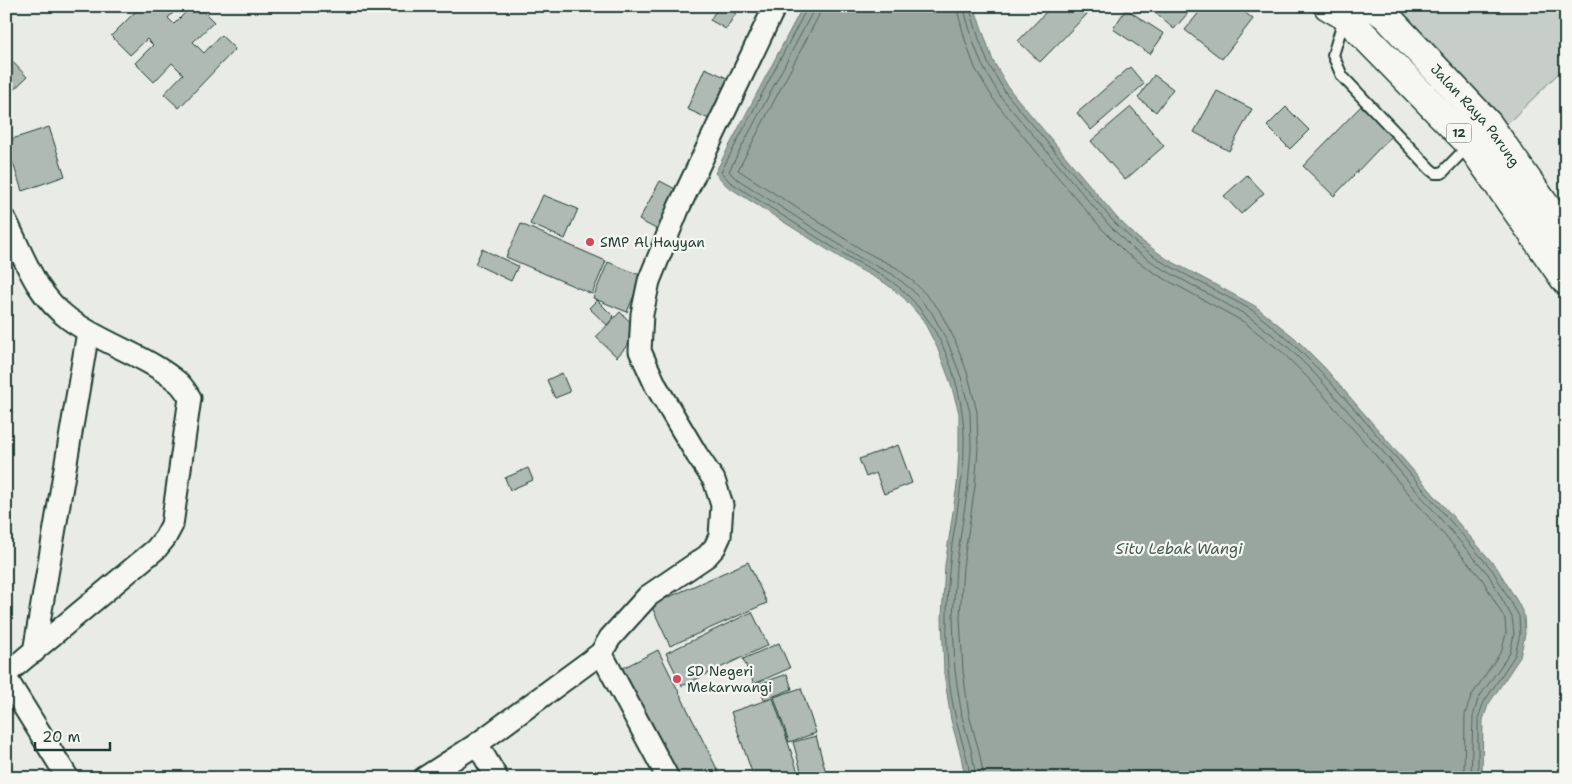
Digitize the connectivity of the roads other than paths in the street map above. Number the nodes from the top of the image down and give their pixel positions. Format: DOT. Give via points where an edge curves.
graph roads {
  1 [pos="775,6"];
  2 [pos="1384,9"];
  3 [pos="1341,10"];
  4 [pos="1479,134"];
  5 [pos="6,220"];
  6 [pos="1562,222"];
  7 [pos="1566,281"];
  8 [pos="88,332"];
  9 [pos="34,652"];
  10 [pos="601,653"];
  11 [pos="6,676"];
  12 [pos="478,744"];
  13 [pos="428,777"];
  14 [pos="68,778"];
  15 [pos="497,778"];
  16 [pos="668,778"];
  1 -- 10 [label="street" via="679,207 649,281 642,314 640,351 656,386 714,480 722,505 720,536 707,556 648,596 610,638"];
  2 -- 4 [label="highway, Jalan Raya Parung / 12"];
  3 -- 4 [label="highway, Jalan Raya Parung / 12"];
  3 -- 4 [label="lane" via="1333,55 1342,76 1430,169 1442,173"];
  4 -- 6 [label="highway, Jalan Raya Parung / 12"];
  4 -- 7 [label="highway, Jalan Raya Parung / 12"];
  5 -- 8 [label="street" via="30,275 50,302"];
  8 -- 9 [label="street"];
  8 -- 9 [label="street" via="146,360 180,384 190,398 172,525 156,549"];
  9 -- 11 [label="street"];
  10 -- 12 [label="street"];
  10 -- 16 [label="street"];
  11 -- 14 [label="street"];
  12 -- 13 [label="street"];
  12 -- 15 [label="street"];
}
